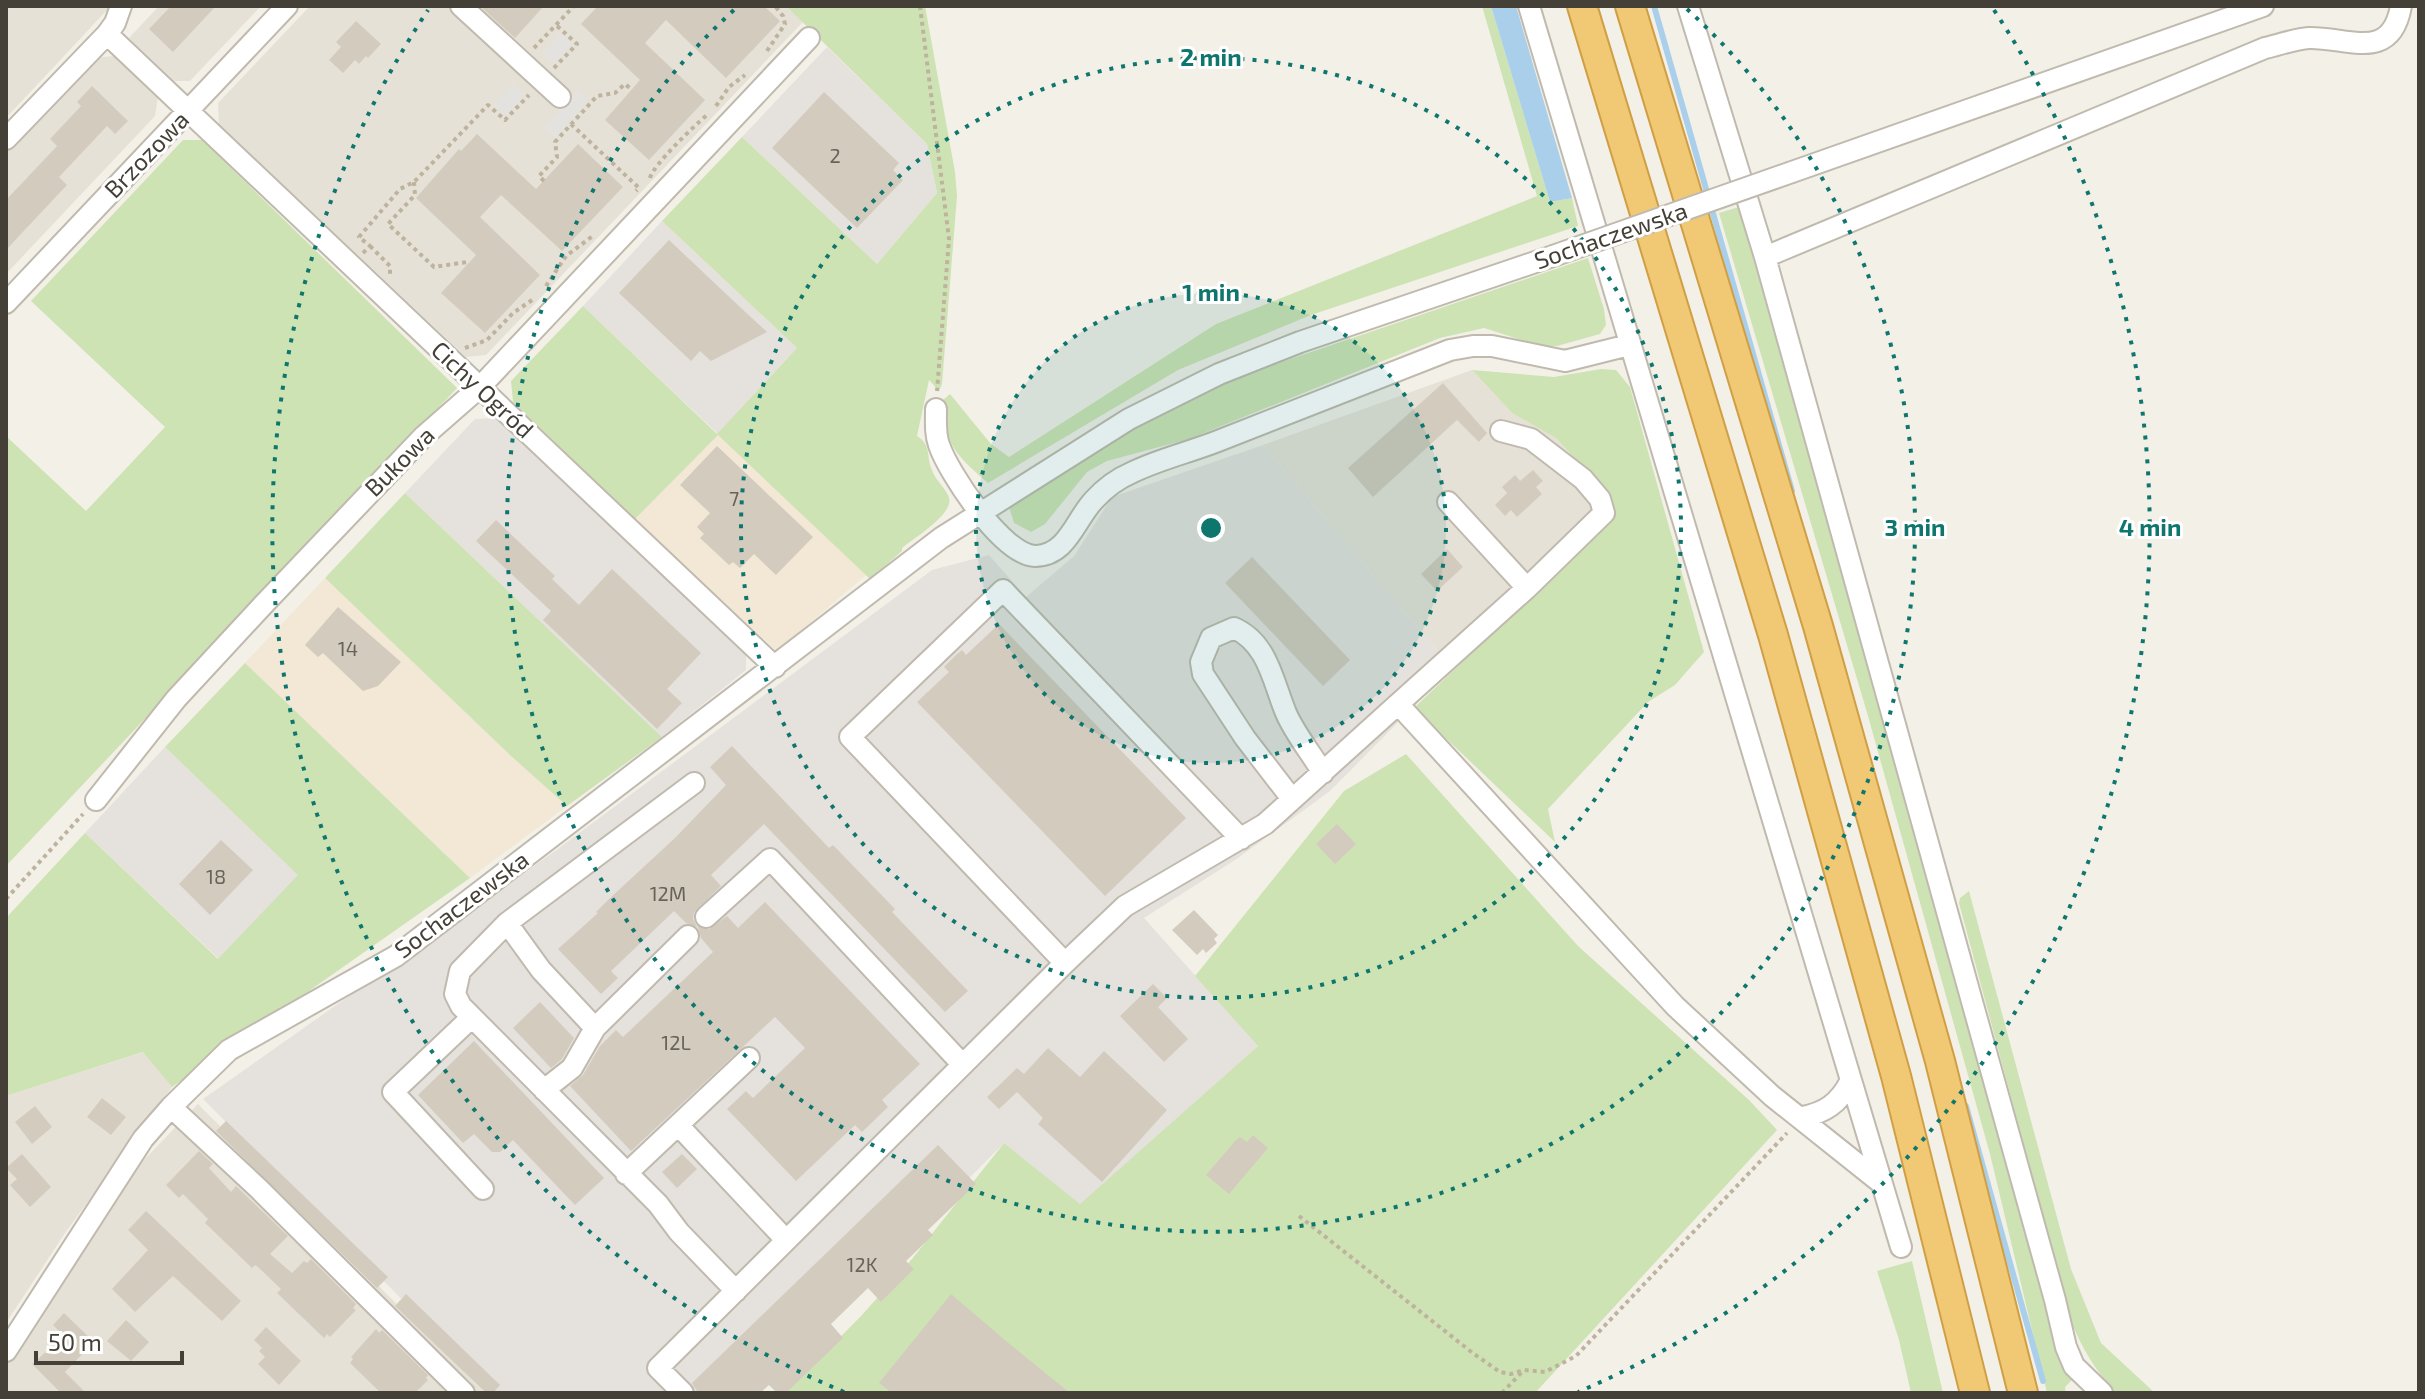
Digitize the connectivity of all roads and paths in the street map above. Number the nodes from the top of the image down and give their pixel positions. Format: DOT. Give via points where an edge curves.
graph roads {
  1 [pos="121,6"];
  2 [pos="287,6"];
  3 [pos="461,6"];
  4 [pos="574,6"];
  5 [pos="775,6"];
  6 [pos="920,6"];
  7 [pos="1529,6"];
  8 [pos="1582,6"];
  9 [pos="1630,6"];
  10 [pos="1688,6"];
  11 [pos="2263,6"];
  12 [pos="2401,6"];
  13 [pos="556,25"];
  14 [pos="107,34"];
  15 [pos="809,38"];
  16 [pos="765,55"];
  17 [pos="521,61"];
  18 [pos="749,72"];
  19 [pos="542,81"];
  20 [pos="631,89"];
  21 [pos="560,97"];
  22 [pos="189,112"];
  23 [pos="571,124"];
  24 [pos="6,139"];
  25 [pos="441,154"];
  26 [pos="448,161"];
  27 [pos="544,181"];
  28 [pos="414,182"];
  29 [pos="639,188"];
  30 [pos="631,196"];
  31 [pos="601,229"];
  32 [pos="370,246"];
  33 [pos="360,257"];
  34 [pos="1765,257"];
  35 [pos="467,262"];
  36 [pos="391,281"];
  37 [pos="6,303"];
  38 [pos="1629,345"];
  39 [pos="459,346"];
  40 [pos="480,387"];
  41 [pos="936,409"];
  42 [pos="1501,431"];
  43 [pos="1448,502"];
  44 [pos="980,511"];
  45 [pos="1527,588"];
  46 [pos="775,667"];
  47 [pos="1398,704"];
  48 [pos="1323,773"];
  49 [pos="694,783"];
  50 [pos="1292,799"];
  51 [pos="96,800"];
  52 [pos="1241,839"];
  53 [pos="6,899"];
  54 [pos="706,917"];
  55 [pos="507,923"];
  56 [pos="688,936"];
  57 [pos="1065,963"];
  58 [pos="472,1017"];
  59 [pos="595,1028"];
  60 [pos="749,1058"];
  61 [pos="962,1064"];
  62 [pos="1850,1082"];
  63 [pos="544,1090"];
  64 [pos="171,1107"];
  65 [pos="1802,1117"];
  66 [pos="678,1125"];
  67 [pos="626,1174"];
  68 [pos="1880,1182"];
  69 [pos="483,1189"];
  70 [pos="1299,1216"];
  71 [pos="786,1240"];
  72 [pos="1901,1247"];
  73 [pos="736,1291"];
  74 [pos="6,1351"];
  75 [pos="1524,1370"];
  76 [pos="464,1393"];
  77 [pos="683,1393"];
  78 [pos="1502,1393"];
  79 [pos="1975,1393"];
  80 [pos="2023,1393"];
  81 [pos="2102,1393"];
  1 -- 14 [label="street"];
  2 -- 22 [label="street, Brzozowa"];
  3 -- 17 [label="street"];
  4 -- 13 [label="path"];
  5 -- 16 [label="path" via="785,24"];
  6 -- 41 [label="path" via="949,239"];
  7 -- 38 [label="street"];
  8 -- 79 [label="highway" via="1773,635 1896,1076"];
  9 -- 80 [label="highway" via="1818,626 1940,1061"];
  10 -- 34 [label="street"];
  11 -- 44 [label="street, Sochaczewska, bridge" via="1300,342 1219,374 1129,419"];
  12 -- 34 [label="street" via="2392,32 2373,43 2304,38 2265,48"];
  13 -- 17 [label="path"];
  13 -- 19 [label="path" via="577,44"];
  14 -- 22 [label="street, Cichy Ogród"];
  14 -- 24 [label="street"];
  15 -- 40 [label="street, Bukowa"];
  17 -- 19 [label="street"];
  18 -- 29 [label="path" via="729,87"];
  19 -- 21 [label="street"];
  19 -- 25 [label="path" via="505,120 488,105"];
  20 -- 23 [label="path" via="625,84 615,93 597,96"];
  22 -- 37 [label="street, Brzozowa"];
  22 -- 40 [label="street, Cichy Ogród"];
  23 -- 27 [label="path" via="555,142 557,157 539,176"];
  23 -- 29 [label="path"];
  25 -- 26 [label="path"];
  25 -- 28 [label="path"];
  28 -- 32 [label="path" via="400,189 359,237"];
  28 -- 35 [label="path" via="415,195 388,224 434,267"];
  29 -- 30 [label="path"];
  31 -- 39 [label="path" via="566,256 537,297 490,338"];
  32 -- 33 [label="path"];
  32 -- 36 [label="path" via="390,266"];
  34 -- 81 [label="street" via="2066,1347 2074,1366"];
  38 -- 44 [label="street" via="1565,361 1492,346 1450,350 1133,472 1092,501 1063,545 1050,553 1037,556 1016,550"];
  38 -- 62 [label="street"];
  40 -- 46 [label="street, Cichy Ogród"];
  40 -- 51 [label="street, Bukowa" via="424,436 255,614 176,699"];
  41 -- 44 [label="street" via="940,448"];
  42 -- 45 [label="street" via="1531,439 1583,479 1604,513"];
  43 -- 45 [label="street"];
  44 -- 46 [label="street, Sochaczewska" via="892,572"];
  45 -- 47 [label="street"];
  46 -- 64 [label="street, Sochaczewska" via="396,956 229,1050"];
  47 -- 48 [label="street"];
  47 -- 65 [label="street" via="1675,1006"];
  48 -- 50 [label="street"];
  48 -- 50 [label="street" via="1286,714 1253,641 1234,628 1211,638 1201,662 1203,674"];
  49 -- 55 [label="street"];
  50 -- 52 [label="street"];
  51 -- 53 [label="path"];
  52 -- 57 [label="street" via="1125,906"];
  52 -- 57 [label="street" via="1003,590 850,737"];
  54 -- 61 [label="street" via="770,859"];
  55 -- 58 [label="street" via="460,971 455,994"];
  55 -- 59 [label="street" via="541,970"];
  56 -- 59 [label="street"];
  57 -- 61 [label="street"];
  58 -- 63 [label="street"];
  58 -- 69 [label="street" via="393,1092"];
  59 -- 63 [label="street" via="572,1068"];
  60 -- 66 [label="street"];
  61 -- 71 [label="street"];
  62 -- 65 [label="street" via="1833,1106"];
  62 -- 68 [label="street"];
  63 -- 67 [label="street"];
  64 -- 74 [label="street, Sochaczewska" via="143,1139"];
  64 -- 76 [label="street"];
  65 -- 68 [label="street"];
  65 -- 75 [label="path" via="1576,1356 1545,1372"];
  66 -- 67 [label="street"];
  66 -- 71 [label="street"];
  67 -- 73 [label="street"];
  68 -- 72 [label="street"];
  70 -- 75 [label="path" via="1500,1372"];
  71 -- 73 [label="street"];
  73 -- 77 [label="street" via="658,1368"];
  75 -- 78 [label="path"];
}
